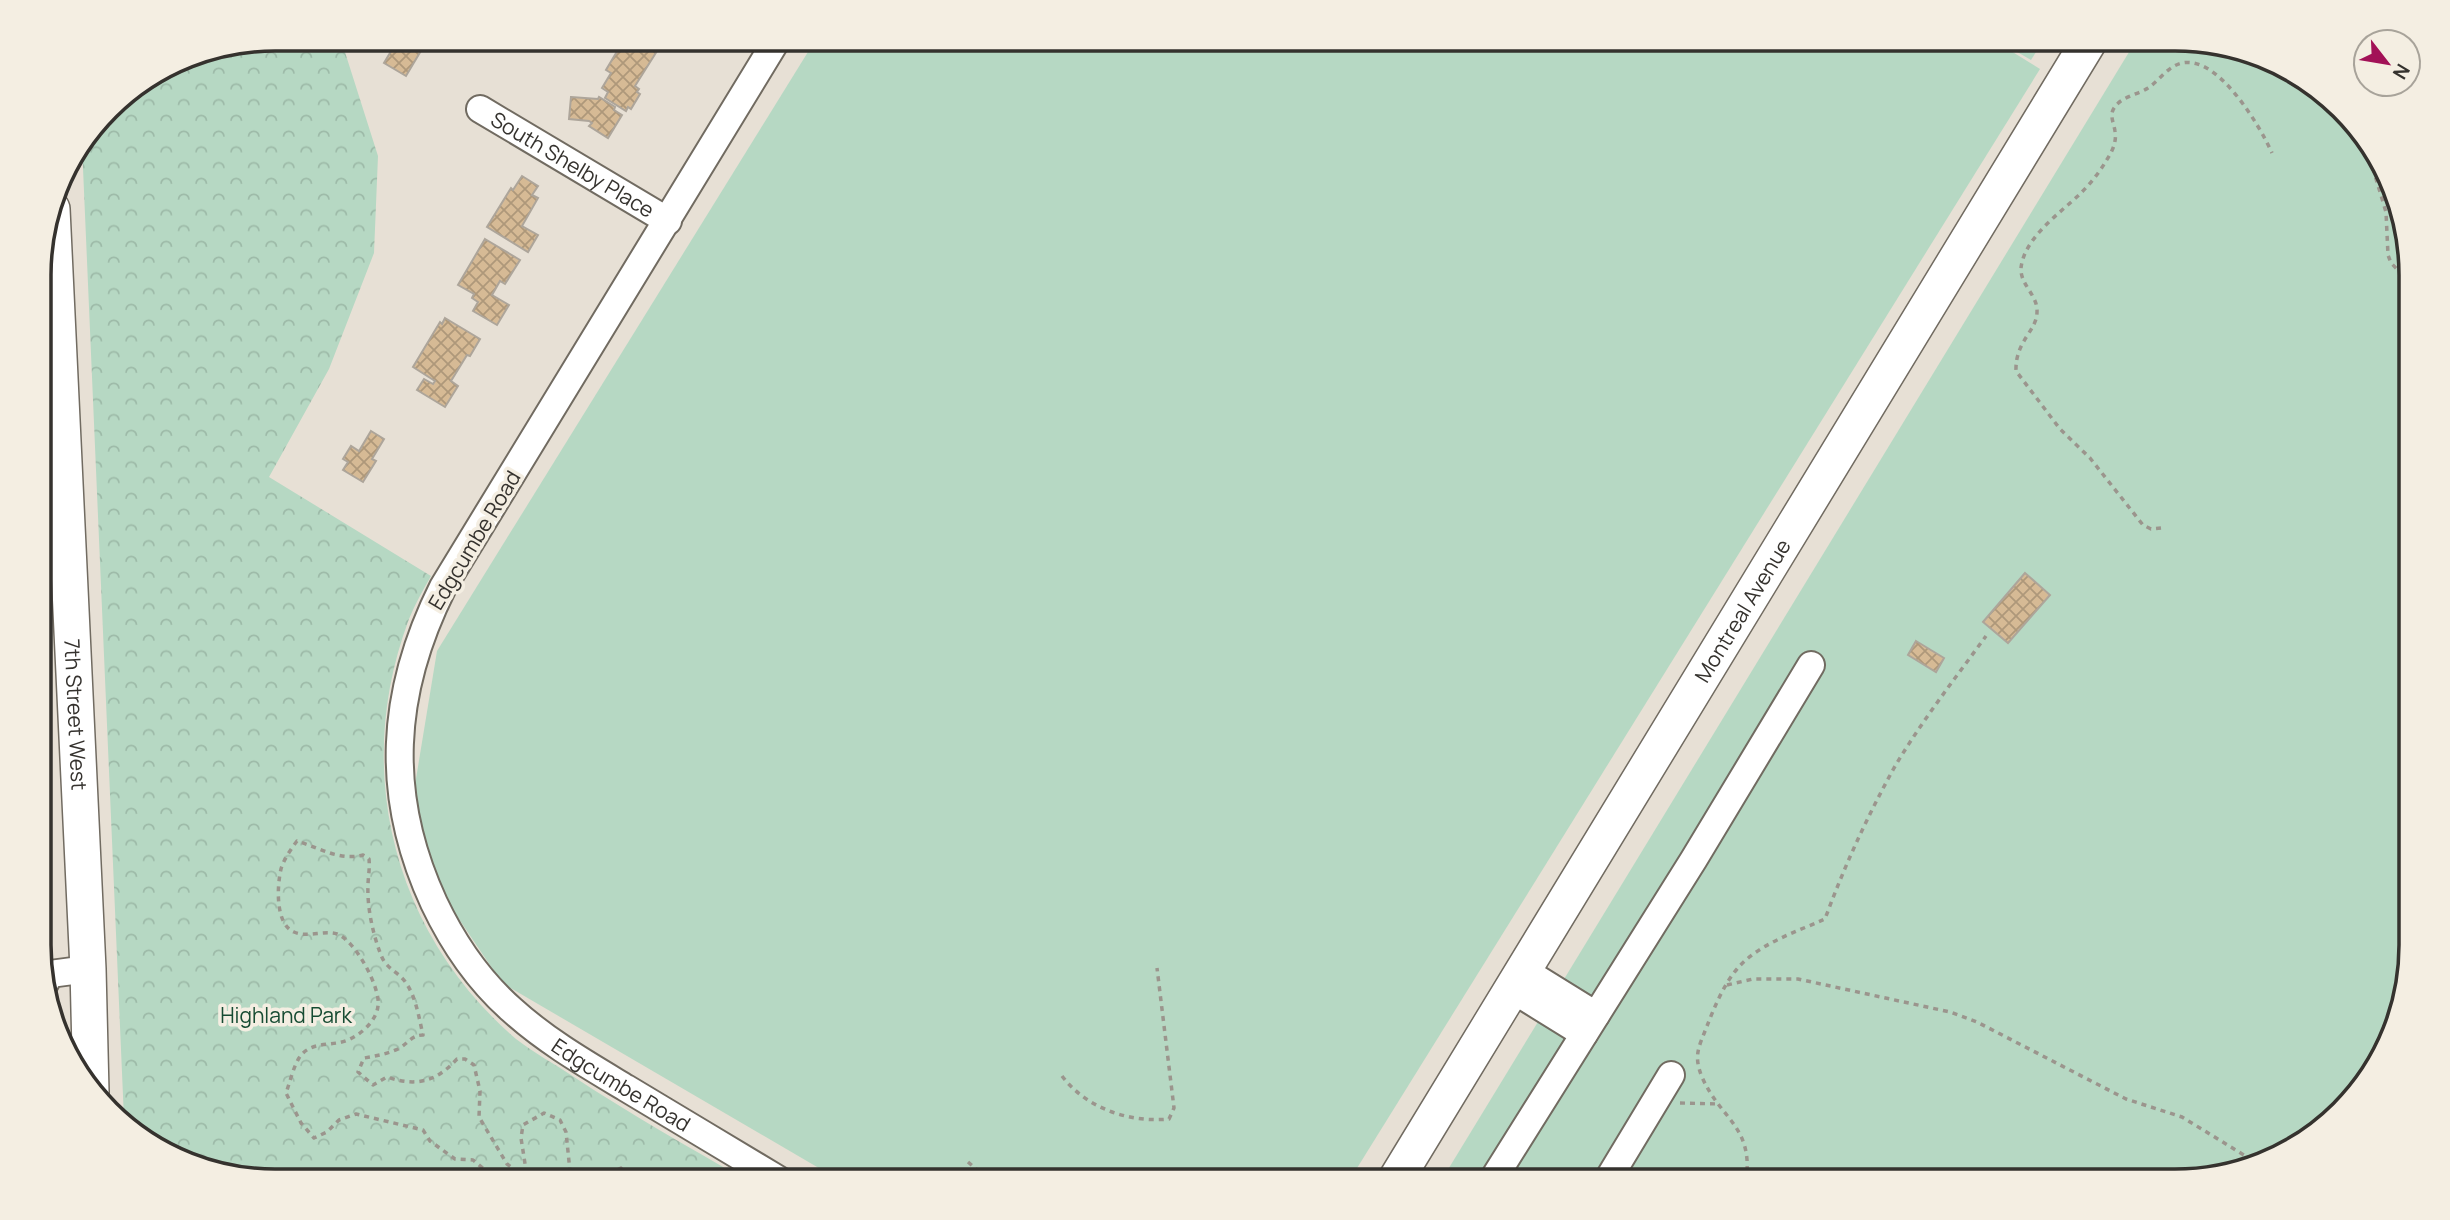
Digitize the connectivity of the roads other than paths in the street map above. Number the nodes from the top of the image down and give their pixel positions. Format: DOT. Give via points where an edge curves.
graph roads {
  1 [pos="770,51"];
  2 [pos="2083,51"];
  3 [pos="480,109"];
  4 [pos="668,220"];
  5 [pos="51,353"];
  6 [pos="1811,665"];
  7 [pos="88,969"];
  8 [pos="53,974"];
  9 [pos="1519,981"];
  10 [pos="1590,1025"];
  11 [pos="86,1065"];
  12 [pos="1671,1075"];
  13 [pos="760,1169"];
  14 [pos="1402,1169"];
  15 [pos="1500,1169"];
  16 [pos="1614,1169"];
  1 -- 4 [label="street, Edgcumbe Road"];
  2 -- 9 [label="main road, Montreal Avenue"];
  3 -- 4 [label="street, South Shelby Place"];
  4 -- 13 [label="street, Edgcumbe Road" via="429,615 416,650 402,720 401,796 421,875 442,919 484,983 548,1040"];
  5 -- 7 [label="main road, 7th Street West"];
  6 -- 10 [label="street"];
  7 -- 8 [label="street"];
  7 -- 11 [label="main road, 7th Street West"];
  9 -- 10 [label="street"];
  9 -- 14 [label="main road, Montreal Avenue"];
  10 -- 15 [label="street"];
  12 -- 16 [label="street"];
}
